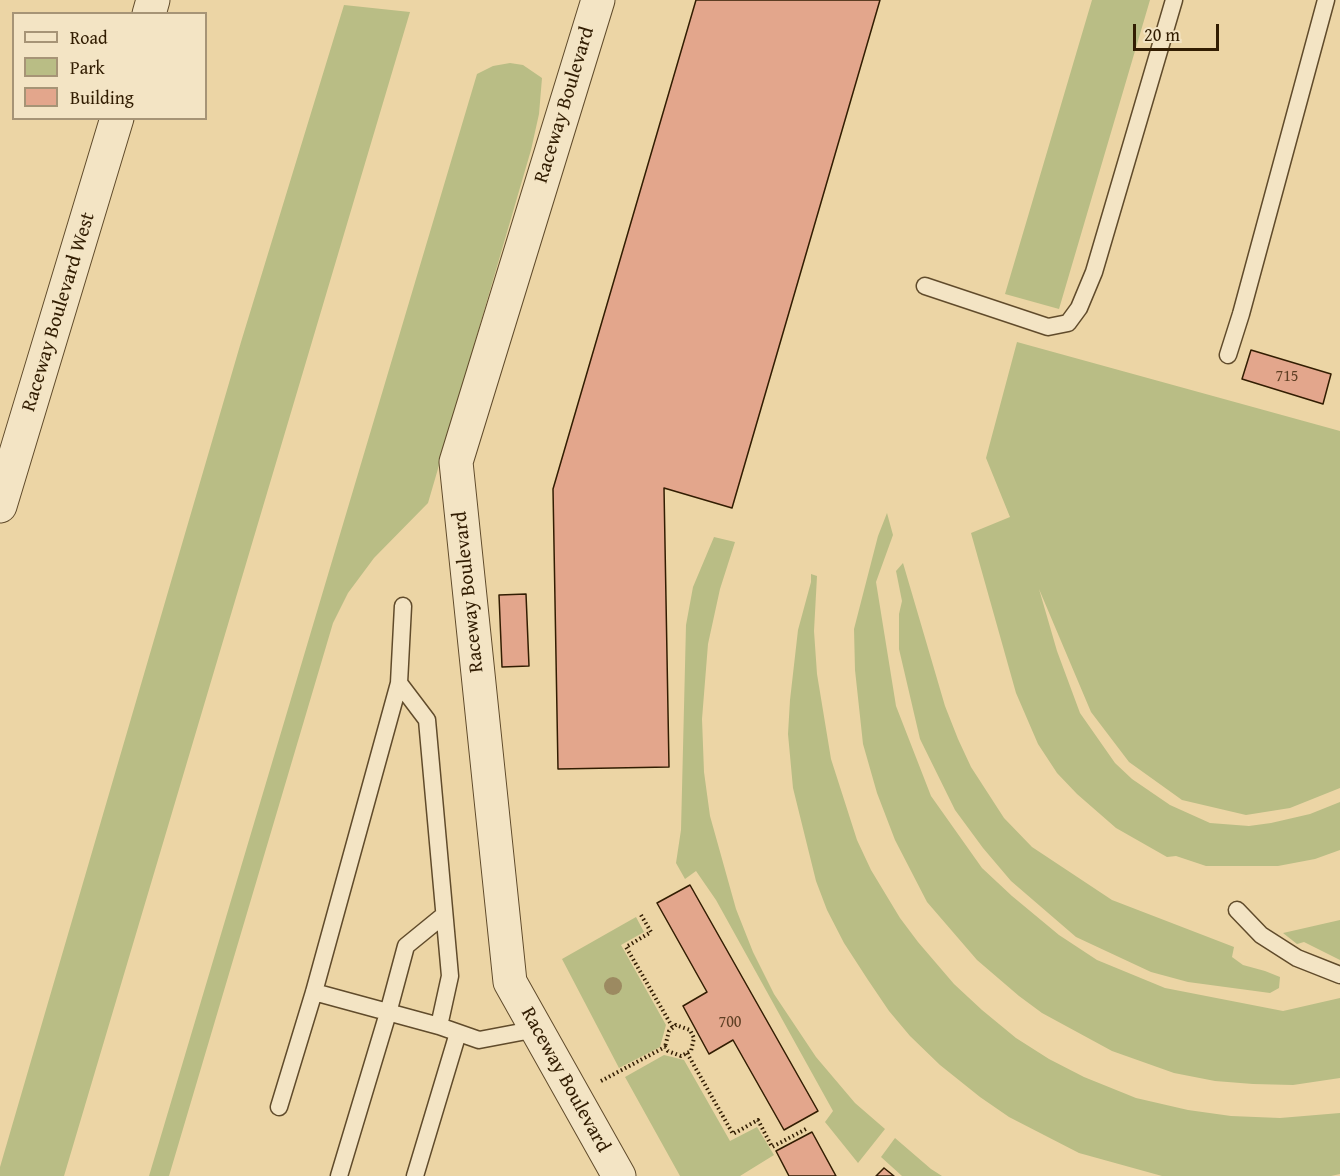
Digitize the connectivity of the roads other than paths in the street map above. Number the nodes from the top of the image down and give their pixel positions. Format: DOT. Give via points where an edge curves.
graph roads {
  1 [pos="598,0"];
  2 [pos="1174,0"];
  3 [pos="1326,0"];
  4 [pos="116,120"];
  5 [pos="925,286"];
  6 [pos="1228,355"];
  7 [pos="0,506"];
  8 [pos="403,606"];
  9 [pos="399,683"];
  10 [pos="1237,910"];
  11 [pos="444,915"];
  12 [pos="1340,975"];
  13 [pos="314,992"];
  14 [pos="388,1013"];
  15 [pos="439,1026"];
  16 [pos="537,1029"];
  17 [pos="458,1033"];
  18 [pos="279,1107"];
  19 [pos="339,1176"];
  20 [pos="415,1176"];
  21 [pos="619,1176"];
  1 -- 16 [label="street, Raceway Boulevard" via="456,462 510,982"];
  2 -- 5 [label="lane" via="1094,272 1068,323 1048,327"];
  3 -- 6 [label="lane"];
  4 -- 7 [label="street, Raceway Boulevard West"];
  8 -- 9 [label="lane"];
  9 -- 11 [label="lane" via="427,720"];
  9 -- 13 [label="lane"];
  10 -- 12 [label="lane" via="1270,941 1298,958"];
  11 -- 14 [label="lane" via="406,946"];
  11 -- 15 [label="lane" via="450,976"];
  13 -- 14 [label="lane"];
  13 -- 18 [label="lane"];
  14 -- 15 [label="lane"];
  14 -- 19 [label="lane"];
  15 -- 17 [label="lane"];
  16 -- 17 [label="lane" via="478,1040"];
  16 -- 21 [label="street, Raceway Boulevard"];
  17 -- 20 [label="lane"];
}
